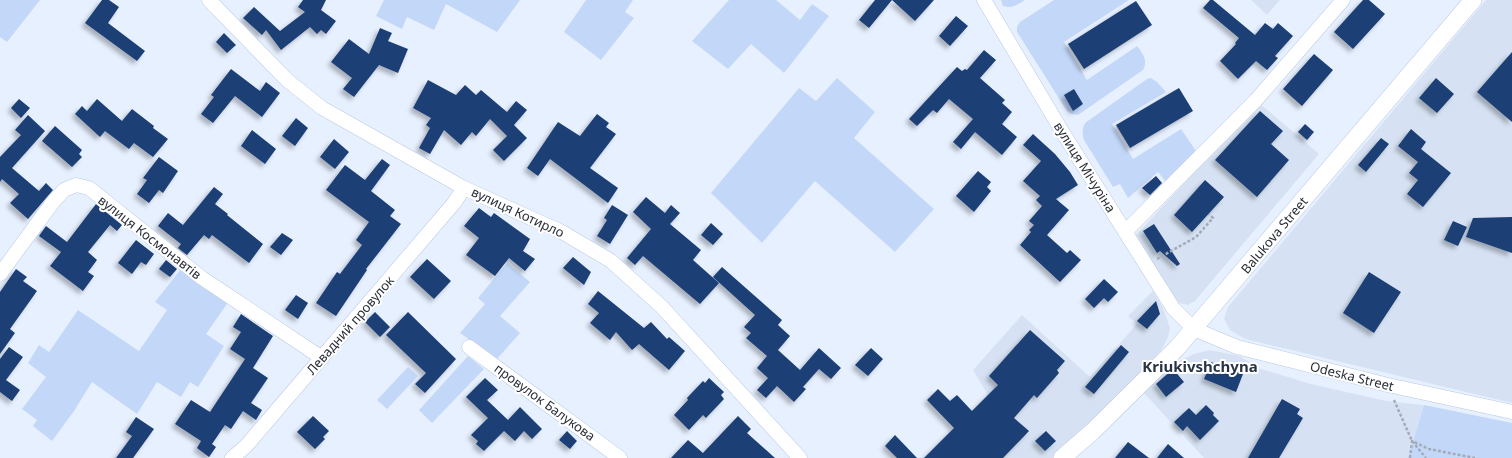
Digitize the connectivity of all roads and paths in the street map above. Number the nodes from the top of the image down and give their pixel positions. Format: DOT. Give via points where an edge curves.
graph roads {
  1 [pos="209,0"];
  2 [pos="984,0"];
  3 [pos="1343,0"];
  4 [pos="1473,0"];
  5 [pos="464,188"];
  6 [pos="1209,214"];
  7 [pos="1125,232"];
  8 [pos="1156,260"];
  9 [pos="0,274"];
  10 [pos="1194,329"];
  11 [pos="469,347"];
  12 [pos="322,358"];
  13 [pos="1388,385"];
  14 [pos="1512,412"];
  15 [pos="1412,441"];
  16 [pos="232,458"];
  17 [pos="620,458"];
  18 [pos="800,458"];
  19 [pos="1062,458"];
  20 [pos="1410,458"];
  21 [pos="1426,458"];
  22 [pos="1475,458"];
  1 -- 5 [label="street, вулиця Котирло" via="286,80 322,108"];
  2 -- 7 [label="street, вулиця Мічуріна"];
  3 -- 7 [label="street" via="1256,100"];
  4 -- 10 [label="main road, Balukova Street"];
  5 -- 12 [label="street, Левадний провулок"];
  5 -- 18 [label="street, вулиця Котирло" via="562,232 611,261 662,307"];
  6 -- 8 [label="path" via="1213,218 1196,237"];
  7 -- 10 [label="street, вулиця Мічуріна" via="1173,308"];
  9 -- 12 [label="street, вулиця Космонавтів" via="64,190 76,185 89,188 202,278"];
  10 -- 13 [label="street, Odeska Street" via="1237,346"];
  10 -- 19 [label="main road, Balukova Street" via="1092,432"];
  11 -- 17 [label="street, провулок Балукова"];
  12 -- 16 [label="street, Левадний провулок" via="246,446"];
  13 -- 14 [label="street, Odeska Street"];
  13 -- 15 [label="path"];
  15 -- 20 [label="path"];
  15 -- 21 [label="path"];
  15 -- 22 [label="path" via="1429,449"];
}
